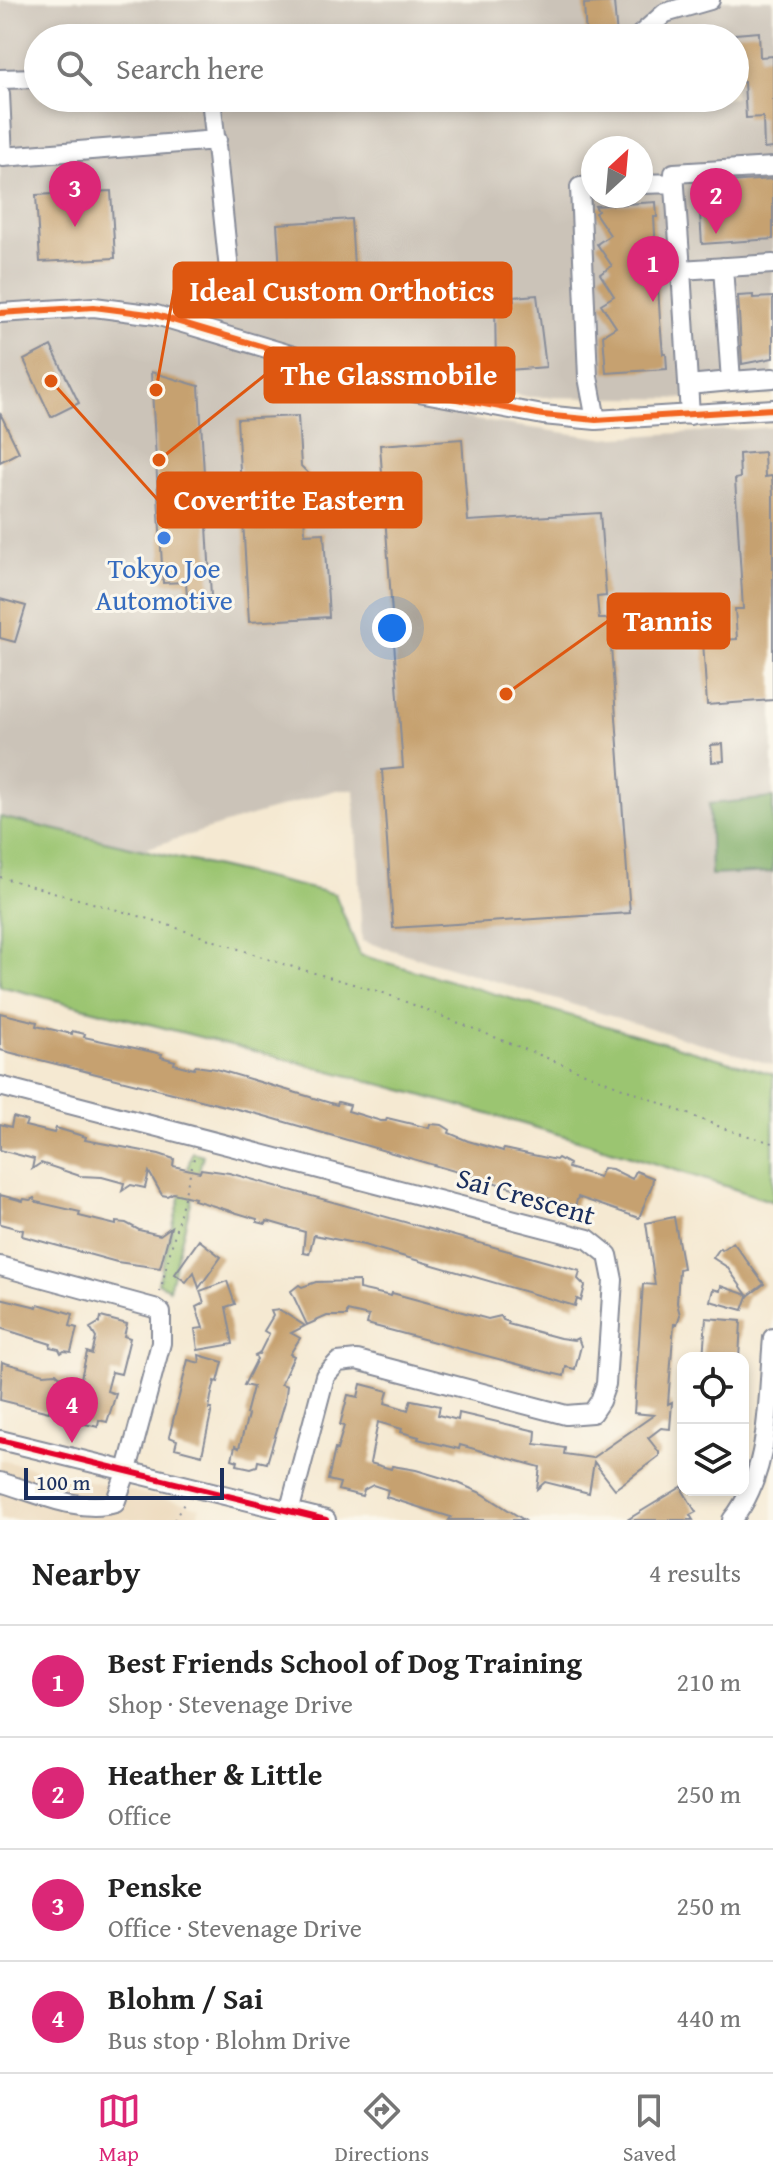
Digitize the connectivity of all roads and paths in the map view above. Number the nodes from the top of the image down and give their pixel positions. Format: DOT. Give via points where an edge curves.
graph roads {
  1 [pos="710,0"];
  2 [pos="653,24"];
  3 [pos="24,78"];
  4 [pos="0,79"];
  5 [pos="0,94"];
  6 [pos="213,112"];
  7 [pos="217,140"];
  8 [pos="773,167"];
  9 [pos="675,183"];
  10 [pos="653,184"];
  11 [pos="581,187"];
  12 [pos="773,264"];
  13 [pos="723,267"];
  14 [pos="681,270"];
  15 [pos="231,289"];
  16 [pos="0,313"];
  17 [pos="773,378"];
  18 [pos="731,381"];
  19 [pos="688,385"];
  20 [pos="773,409"];
  21 [pos="690,415"];
  22 [pos="596,420"];
  23 [pos="0,877"];
  24 [pos="0,1086"];
  25 [pos="199,1138"];
  26 [pos="773,1143"];
  27 [pos="0,1266"];
  28 [pos="154,1308"];
  29 [pos="773,1338"];
  30 [pos="0,1440"];
  31 [pos="767,1466"];
  32 [pos="127,1470"];
  33 [pos="0,1482"];
  34 [pos="186,1501"];
  35 [pos="288,1516"];
  36 [pos="174,1520"];
  37 [pos="326,1520"];
  38 [pos="732,1520"];
  1 -- 2 [label="street" via="665,13"];
  3 -- 4 [label="street"];
  5 -- 7 [label="street" via="3,157"];
  6 -- 7 [label="street"];
  7 -- 15 [label="street"];
  8 -- 9 [label="street" via="674,173"];
  9 -- 10 [label="street"];
  9 -- 14 [label="street"];
  11 -- 22 [label="street" via="588,377"];
  12 -- 13 [label="street"];
  13 -- 14 [label="street"];
  13 -- 18 [label="street"];
  14 -- 19 [label="street"];
  16 -- 22 [label="street" via="94,307 156,315 408,390"];
  17 -- 18 [label="street"];
  18 -- 19 [label="street"];
  19 -- 21 [label="street"];
  20 -- 21 [label="street"];
  21 -- 22 [label="street"];
  23 -- 26 [label="path" via="381,992 728,1130"];
  24 -- 25 [label="street, Sai Crescent"];
  25 -- 28 [label="path"];
  25 -- 35 [label="street, Sai Crescent" via="588,1239 608,1255 613,1280 606,1384 592,1413 566,1415 357,1360 338,1362 325,1376"];
  27 -- 28 [label="street"];
  28 -- 32 [label="street" via="161,1313 161,1343"];
  29 -- 31 [label="street"];
  30 -- 32 [label="street"];
  31 -- 38 [label="street"];
  32 -- 33 [label="street" via="115,1503 101,1507"];
  32 -- 35 [label="street"];
  34 -- 36 [label="path"];
  35 -- 37 [label="street"];
}
